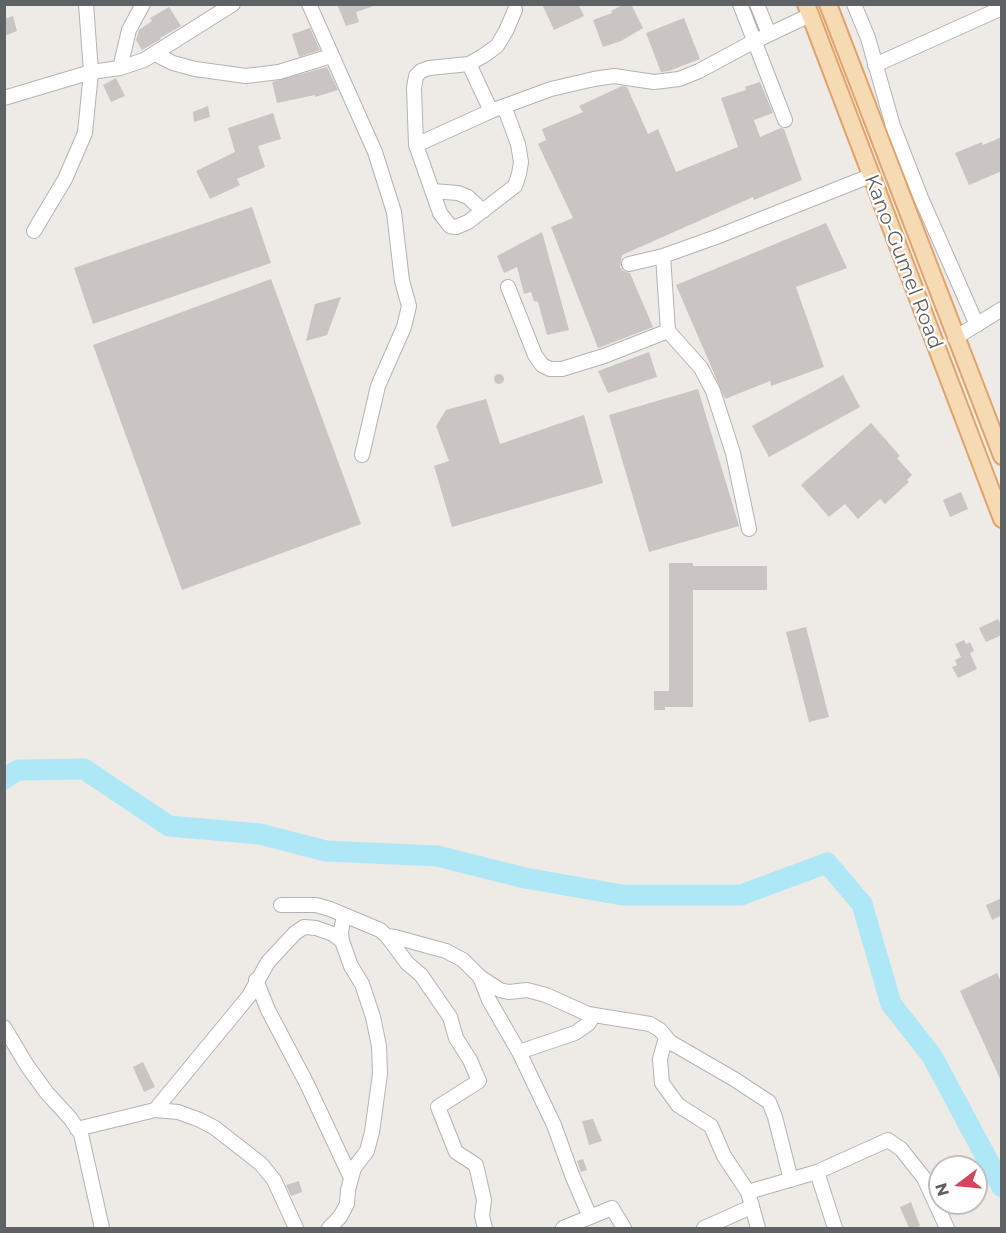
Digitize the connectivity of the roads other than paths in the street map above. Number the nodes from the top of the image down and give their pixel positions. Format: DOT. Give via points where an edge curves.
graph roads {
  1 [pos="86,4"];
  2 [pos="143,4"];
  3 [pos="233,4"];
  4 [pos="309,4"];
  5 [pos="740,4"];
  6 [pos="757,4"];
  7 [pos="828,4"];
  8 [pos="855,4"];
  9 [pos="1002,8"];
  10 [pos="515,10"];
  11 [pos="808,10"];
  12 [pos="769,34"];
  13 [pos="755,41"];
  14 [pos="155,54"];
  15 [pos="331,56"];
  16 [pos="469,64"];
  17 [pos="875,65"];
  18 [pos="120,68"];
  19 [pos="92,72"];
  20 [pos="4,98"];
  21 [pos="498,108"];
  22 [pos="785,120"];
  23 [pos="416,145"];
  24 [pos="870,176"];
  25 [pos="432,191"];
  26 [pos="483,211"];
  27 [pos="34,231"];
  28 [pos="663,256"];
  29 [pos="629,264"];
  30 [pos="508,287"];
  31 [pos="1002,309"];
  32 [pos="976,325"];
  33 [pos="668,331"];
  34 [pos="955,338"];
  35 [pos="362,455"];
  36 [pos="1002,456"];
  37 [pos="1002,519"];
  38 [pos="749,529"];
  39 [pos="281,905"];
  40 [pos="340,914"];
  41 [pos="316,928"];
  42 [pos="387,936"];
  43 [pos="342,941"];
  44 [pos="480,977"];
  45 [pos="256,980"];
  46 [pos="594,1015"];
  47 [pos="4,1027"];
  48 [pos="666,1037"];
  49 [pos="519,1052"];
  50 [pos="155,1110"];
  51 [pos="77,1129"];
  52 [pos="817,1172"];
  53 [pos="351,1178"];
  54 [pos="791,1180"];
  55 [pos="748,1192"];
  56 [pos="751,1207"];
  57 [pos="590,1216"];
  58 [pos="102,1228"];
  59 [pos="296,1228"];
  60 [pos="329,1228"];
  61 [pos="485,1228"];
  62 [pos="563,1228"];
  63 [pos="624,1228"];
  64 [pos="704,1228"];
  65 [pos="758,1228"];
  66 [pos="835,1228"];
  67 [pos="947,1228"];
  1 -- 19 [label="street"];
  2 -- 18 [label="street" via="129,30"];
  3 -- 14 [label="street"];
  4 -- 15 [label="street"];
  5 -- 13 [label="street"];
  6 -- 12 [label="street"];
  7 -- 34 [label="main road, Kano-Gumel Road"];
  8 -- 17 [label="street"];
  9 -- 17 [label="street"];
  10 -- 16 [label="street" via="497,46"];
  11 -- 12 [label="street"];
  11 -- 24 [label="main road, Kano-Gumel Road"];
  12 -- 13 [label="street"];
  13 -- 21 [label="street" via="699,71 672,80 594,78"];
  13 -- 22 [label="street"];
  14 -- 15 [label="street" via="195,69 246,76 279,72"];
  14 -- 18 [label="street"];
  15 -- 35 [label="street" via="365,127 394,212 409,306 378,386"];
  16 -- 21 [label="street"];
  16 -- 23 [label="street" via="429,68 416,76"];
  17 -- 32 [label="street" via="893,126"];
  18 -- 19 [label="street"];
  19 -- 20 [label="street"];
  19 -- 27 [label="street" via="86,133 65,179"];
  21 -- 23 [label="street"];
  21 -- 26 [label="street" via="518,144 521,162 515,186"];
  23 -- 25 [label="street"];
  24 -- 28 [label="street"];
  24 -- 37 [label="main road, Kano-Gumel Road"];
  25 -- 26 [label="street" via="458,193"];
  25 -- 26 [label="street" via="450,226 459,226"];
  28 -- 29 [label="street"];
  28 -- 33 [label="street"];
  30 -- 33 [label="street" via="535,355 550,369 604,357"];
  31 -- 32 [label="street"];
  32 -- 34 [label="street"];
  33 -- 38 [label="street" via="701,368 713,391 733,453"];
  34 -- 36 [label="main road, Kano-Gumel Road"];
  39 -- 40 [label="street" via="316,905"];
  40 -- 41 [label="street"];
  40 -- 42 [label="street"];
  40 -- 43 [label="street"];
  41 -- 43 [label="street"];
  41 -- 45 [label="street" via="304,927 295,933"];
  42 -- 44 [label="street" via="446,951 463,960"];
  42 -- 61 [label="street" via="450,1017 456,1038 479,1081 438,1107 456,1152 476,1165"];
  43 -- 53 [label="street" via="362,984 379,1046 380,1074 368,1151"];
  44 -- 46 [label="street" via="500,990 546,995"];
  44 -- 49 [label="street"];
  45 -- 50 [label="street" via="249,996"];
  45 -- 53 [label="street"];
  46 -- 48 [label="street" via="650,1024"];
  46 -- 49 [label="street" via="575,1033"];
  47 -- 51 [label="street" via="28,1067"];
  48 -- 54 [label="street" via="769,1102"];
  48 -- 55 [label="street" via="660,1059 662,1083 678,1105 711,1126 724,1156"];
  49 -- 57 [label="street" via="554,1125"];
  50 -- 51 [label="street"];
  50 -- 59 [label="street" via="178,1112 208,1124 261,1164 274,1180"];
  51 -- 58 [label="street" via="85,1148"];
  52 -- 54 [label="street"];
  52 -- 66 [label="street"];
  52 -- 67 [label="street" via="890,1141 924,1178"];
  53 -- 60 [label="street" via="347,1204"];
  54 -- 55 [label="street"];
  55 -- 56 [label="street"];
  56 -- 64 [label="street"];
  56 -- 65 [label="street"];
  57 -- 62 [label="street"];
  57 -- 63 [label="street" via="612,1208"];
}
